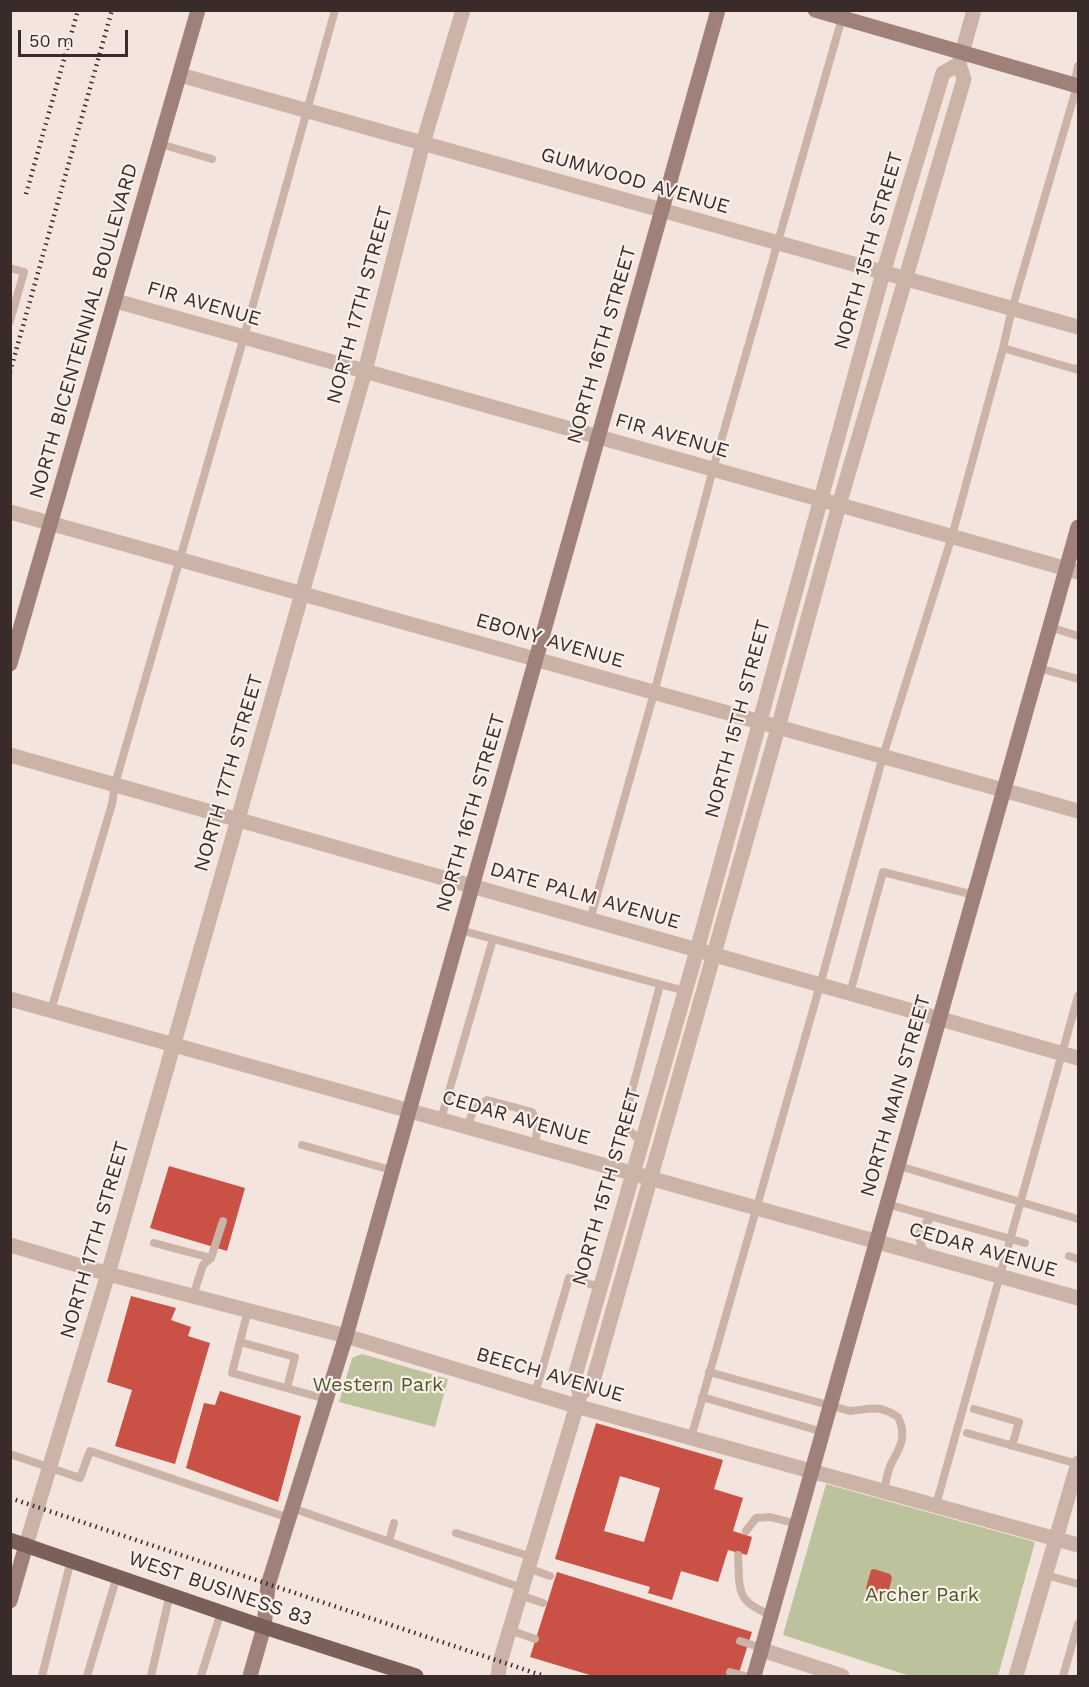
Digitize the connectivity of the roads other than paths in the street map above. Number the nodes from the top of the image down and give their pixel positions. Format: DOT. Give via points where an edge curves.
graph roads {
  1 [pos="198,10"];
  2 [pos="335,10"];
  3 [pos="463,10"];
  4 [pos="718,10"];
  5 [pos="815,10"];
  6 [pos="974,10"];
  7 [pos="842,18"];
  8 [pos="961,58"];
  9 [pos="1078,66"];
  10 [pos="180,75"];
  11 [pos="1076,85"];
  12 [pos="307,111"];
  13 [pos="423,143"];
  14 [pos="160,144"];
  15 [pos="212,159"];
  16 [pos="662,210"];
  17 [pos="778,243"];
  18 [pos="10,268"];
  19 [pos="883,273"];
  20 [pos="904,279"];
  21 [pos="116,301"];
  22 [pos="1012,309"];
  23 [pos="10,321"];
  24 [pos="1078,327"];
  25 [pos="244,337"];
  26 [pos="1003,348"];
  27 [pos="1078,368"];
  28 [pos="365,371"];
  29 [pos="598,437"];
  30 [pos="713,469"];
  31 [pos="820,500"];
  32 [pos="839,505"];
  33 [pos="10,512"];
  34 [pos="50,523"];
  35 [pos="1078,527"];
  36 [pos="952,536"];
  37 [pos="180,559"];
  38 [pos="1073,570"];
  39 [pos="302,593"];
  40 [pos="1050,627"];
  41 [pos="1078,636"];
  42 [pos="537,659"];
  43 [pos="10,664"];
  44 [pos="1039,668"];
  45 [pos="1078,679"];
  46 [pos="654,693"];
  47 [pos="759,723"];
  48 [pos="778,728"];
  49 [pos="10,755"];
  50 [pos="883,756"];
  51 [pos="115,784"];
  52 [pos="1004,790"];
  53 [pos="1078,811"];
  54 [pos="238,819"];
  55 [pos="473,886"];
  56 [pos="974,895"];
  57 [pos="590,920"];
  58 [pos="460,930"];
  59 [pos="493,939"];
  60 [pos="697,950"];
  61 [pos="714,955"];
  62 [pos="660,985"];
  63 [pos="820,985"];
  64 [pos="685,991"];
  65 [pos="850,993"];
  66 [pos="1078,996"];
  67 [pos="10,999"];
  68 [pos="51,1010"];
  69 [pos="940,1019"];
  70 [pos="173,1044"];
  71 [pos="1062,1054"];
  72 [pos="1078,1058"];
  73 [pos="408,1110"];
  74 [pos="441,1119"];
  75 [pos="467,1127"];
  76 [pos="641,1142"];
  77 [pos="302,1145"];
  78 [pos="535,1146"];
  79 [pos="899,1166"];
  80 [pos="391,1170"];
  81 [pos="632,1173"];
  82 [pos="650,1178"];
  83 [pos="1021,1202"];
  84 [pos="887,1204"];
  85 [pos="757,1208"];
  86 [pos="932,1217"];
  87 [pos="1078,1220"];
  88 [pos="223,1221"];
  89 [pos="1011,1239"];
  90 [pos="877,1242"];
  91 [pos="154,1243"];
  92 [pos="1025,1243"];
  93 [pos="10,1245"];
  94 [pos="928,1256"];
  95 [pos="1069,1256"];
  96 [pos="211,1258"];
  97 [pos="1078,1259"];
  98 [pos="108,1274"];
  99 [pos="1000,1276"];
  100 [pos="600,1287"];
  101 [pos="193,1296"];
  102 [pos="1078,1299"];
  103 [pos="248,1310"];
  104 [pos="346,1336"];
  105 [pos="240,1342"];
  106 [pos="709,1372"];
  107 [pos="286,1388"];
  108 [pos="535,1393"];
  109 [pos="702,1397"];
  110 [pos="326,1399"];
  111 [pos="578,1400"];
  112 [pos="830,1406"];
  113 [pos="974,1409"];
  114 [pos="823,1432"];
  115 [pos="967,1433"];
  116 [pos="691,1438"];
  117 [pos="1012,1446"];
  118 [pos="10,1454"];
  119 [pos="1078,1463"];
  120 [pos="49,1467"];
  121 [pos="812,1471"];
  122 [pos="884,1491"];
  123 [pos="936,1505"];
  124 [pos="291,1513"];
  125 [pos="394,1522"];
  126 [pos="797,1524"];
  127 [pos="746,1531"];
  128 [pos="456,1533"];
  129 [pos="1057,1538"];
  130 [pos="10,1540"];
  131 [pos="389,1541"];
  132 [pos="26,1545"];
  133 [pos="1078,1545"];
  134 [pos="738,1556"];
  135 [pos="71,1560"];
  136 [pos="530,1563"];
  137 [pos="550,1575"];
  138 [pos="1046,1575"];
  139 [pos="117,1576"];
  140 [pos="1078,1584"];
  141 [pos="521,1592"];
  142 [pos="170,1594"];
  143 [pos="10,1601"];
  144 [pos="543,1603"];
  145 [pos="221,1612"];
  146 [pos="771,1615"];
  147 [pos="1078,1624"];
  148 [pos="264,1627"];
  149 [pos="510,1630"];
  150 [pos="535,1639"];
  151 [pos="740,1641"];
  152 [pos="762,1649"];
  153 [pos="730,1672"];
  154 [pos="42,1677"];
  155 [pos="87,1677"];
  156 [pos="151,1677"];
  157 [pos="201,1677"];
  158 [pos="250,1677"];
  159 [pos="416,1677"];
  160 [pos="498,1677"];
  161 [pos="745,1677"];
  162 [pos="754,1677"];
  163 [pos="842,1677"];
  164 [pos="1016,1677"];
  165 [pos="1064,1677"];
  1 -- 10 [label="street, NORTH BICENTENNIAL BOULEVARD"];
  2 -- 12 [label="lane"];
  3 -- 13 [label="street, NORTH 17TH STREET"];
  4 -- 16 [label="street, NORTH 16TH STREET"];
  5 -- 7 [label="street"];
  6 -- 8 [label="street, NORTH 15TH STREET"];
  7 -- 8 [label="street"];
  7 -- 17 [label="lane"];
  8 -- 11 [label="street"];
  8 -- 19 [label="street, NORTH 15TH STREET" via="943,74"];
  8 -- 20 [label="street, NORTH 15TH STREET" via="964,80"];
  9 -- 11 [label="lane"];
  10 -- 12 [label="street, GUMWOOD AVENUE"];
  10 -- 14 [label="street, NORTH BICENTENNIAL BOULEVARD"];
  11 -- 22 [label="lane"];
  12 -- 13 [label="street, GUMWOOD AVENUE"];
  12 -- 25 [label="lane"];
  13 -- 16 [label="street, GUMWOOD AVENUE"];
  13 -- 28 [label="street, NORTH 17TH STREET"];
  14 -- 15 [label="lane"];
  14 -- 21 [label="street, NORTH BICENTENNIAL BOULEVARD"];
  16 -- 17 [label="street, GUMWOOD AVENUE"];
  16 -- 29 [label="street, NORTH 16TH STREET"];
  17 -- 19 [label="street, GUMWOOD AVENUE"];
  17 -- 30 [label="lane"];
  18 -- 23 [label="lane" via="24,272"];
  19 -- 20 [label="street, GUMWOOD AVENUE"];
  19 -- 31 [label="street, NORTH 15TH STREET"];
  20 -- 22 [label="street, GUMWOOD AVENUE"];
  20 -- 32 [label="street, NORTH 15TH STREET"];
  21 -- 25 [label="street, FIR AVENUE"];
  21 -- 34 [label="street, NORTH BICENTENNIAL BOULEVARD"];
  22 -- 24 [label="street, GUMWOOD AVENUE"];
  22 -- 26 [label="lane"];
  25 -- 28 [label="street, FIR AVENUE"];
  25 -- 37 [label="lane"];
  26 -- 27 [label="lane"];
  26 -- 36 [label="lane"];
  28 -- 29 [label="street, FIR AVENUE"];
  28 -- 39 [label="street, NORTH 17TH STREET"];
  29 -- 30 [label="street, FIR AVENUE"];
  29 -- 42 [label="street, NORTH 16TH STREET"];
  30 -- 31 [label="street, FIR AVENUE"];
  30 -- 46 [label="lane"];
  31 -- 32 [label="street, FIR AVENUE"];
  31 -- 47 [label="street, NORTH 15TH STREET"];
  32 -- 36 [label="street, FIR AVENUE"];
  32 -- 48 [label="street, NORTH 15TH STREET"];
  33 -- 34 [label="street, EBONY AVENUE"];
  34 -- 37 [label="street, EBONY AVENUE"];
  34 -- 43 [label="street, NORTH BICENTENNIAL BOULEVARD"];
  35 -- 38 [label="street, NORTH MAIN STREET"];
  36 -- 38 [label="street, FIR AVENUE"];
  36 -- 50 [label="lane"];
  37 -- 39 [label="street, EBONY AVENUE"];
  37 -- 51 [label="lane"];
  38 -- 40 [label="street, NORTH MAIN STREET"];
  39 -- 42 [label="street, EBONY AVENUE"];
  39 -- 54 [label="street, NORTH 17TH STREET"];
  40 -- 41 [label="lane"];
  40 -- 44 [label="street, NORTH MAIN STREET"];
  42 -- 46 [label="street, EBONY AVENUE"];
  42 -- 55 [label="street, NORTH 16TH STREET"];
  44 -- 45 [label="lane"];
  44 -- 52 [label="street, NORTH MAIN STREET"];
  46 -- 47 [label="street, EBONY AVENUE"];
  46 -- 57 [label="lane"];
  47 -- 48 [label="street, EBONY AVENUE"];
  47 -- 60 [label="street, NORTH 15TH STREET"];
  48 -- 50 [label="street, EBONY AVENUE"];
  48 -- 61 [label="street, NORTH 15TH STREET"];
  49 -- 51 [label="street, DATE PALM AVENUE"];
  50 -- 52 [label="street, EBONY AVENUE"];
  50 -- 63 [label="lane"];
  51 -- 54 [label="street, DATE PALM AVENUE"];
  51 -- 68 [label="lane"];
  52 -- 53 [label="street, EBONY AVENUE"];
  52 -- 56 [label="street, NORTH MAIN STREET"];
  54 -- 55 [label="street, DATE PALM AVENUE"];
  54 -- 70 [label="street, NORTH 17TH STREET"];
  55 -- 57 [label="street, DATE PALM AVENUE"];
  55 -- 58 [label="street, NORTH 16TH STREET"];
  56 -- 65 [label="lane" via="883,872"];
  56 -- 69 [label="street, NORTH MAIN STREET"];
  57 -- 60 [label="street, DATE PALM AVENUE"];
  58 -- 59 [label="lane"];
  58 -- 73 [label="street, NORTH 16TH STREET"];
  59 -- 62 [label="lane"];
  59 -- 74 [label="lane"];
  60 -- 61 [label="street, DATE PALM AVENUE"];
  60 -- 64 [label="street, NORTH 15TH STREET"];
  61 -- 63 [label="street, DATE PALM AVENUE"];
  61 -- 82 [label="street, NORTH 15TH STREET"];
  62 -- 64 [label="lane"];
  62 -- 76 [label="lane" via="623,1124"];
  63 -- 65 [label="street, DATE PALM AVENUE"];
  63 -- 85 [label="lane"];
  64 -- 76 [label="street, NORTH 15TH STREET"];
  65 -- 69 [label="street, DATE PALM AVENUE"];
  66 -- 71 [label="lane"];
  67 -- 68 [label="street, CEDAR AVENUE"];
  68 -- 70 [label="street, CEDAR AVENUE"];
  69 -- 71 [label="street, DATE PALM AVENUE"];
  69 -- 79 [label="street, NORTH MAIN STREET"];
  70 -- 73 [label="street, CEDAR AVENUE"];
  70 -- 98 [label="street, NORTH 17TH STREET"];
  71 -- 72 [label="street, DATE PALM AVENUE"];
  71 -- 83 [label="lane"];
  73 -- 74 [label="street, CEDAR AVENUE"];
  73 -- 80 [label="street, NORTH 16TH STREET"];
  74 -- 75 [label="street, CEDAR AVENUE"];
  75 -- 78 [label="street, CEDAR AVENUE"];
  75 -- 78 [label="lane" via="474,1109 487,1100 532,1112 538,1123"];
  76 -- 81 [label="street, NORTH 15TH STREET"];
  77 -- 80 [label="lane"];
  78 -- 81 [label="street, CEDAR AVENUE"];
  79 -- 83 [label="lane"];
  79 -- 84 [label="street, NORTH MAIN STREET"];
  80 -- 104 [label="street, NORTH 16TH STREET"];
  81 -- 82 [label="street, CEDAR AVENUE"];
  81 -- 100 [label="street, NORTH 15TH STREET"];
  82 -- 85 [label="street, CEDAR AVENUE"];
  82 -- 111 [label="street, NORTH 15TH STREET" via="593,1381"];
  83 -- 87 [label="lane"];
  83 -- 89 [label="lane"];
  84 -- 86 [label="lane"];
  84 -- 90 [label="street, NORTH MAIN STREET"];
  85 -- 90 [label="street, CEDAR AVENUE"];
  85 -- 106 [label="lane"];
  86 -- 89 [label="lane"];
  86 -- 94 [label="lane" via="922,1226 919,1238"];
  88 -- 96 [label="lane"];
  89 -- 92 [label="lane"];
  89 -- 99 [label="lane"];
  90 -- 94 [label="street, CEDAR AVENUE"];
  90 -- 112 [label="street, NORTH MAIN STREET"];
  91 -- 96 [label="lane"];
  93 -- 98 [label="street, BEECH AVENUE"];
  94 -- 99 [label="street, CEDAR AVENUE"];
  95 -- 97 [label="lane"];
  96 -- 101 [label="lane" via="203,1265"];
  98 -- 101 [label="street, BEECH AVENUE"];
  98 -- 120 [label="street, NORTH 17TH STREET"];
  99 -- 102 [label="street, CEDAR AVENUE"];
  99 -- 123 [label="lane"];
  100 -- 108 [label="lane" via="569,1278"];
  100 -- 111 [label="street, NORTH 15TH STREET" via="575,1376"];
  101 -- 103 [label="street, BEECH AVENUE"];
  103 -- 104 [label="street, BEECH AVENUE"];
  103 -- 105 [label="lane"];
  104 -- 108 [label="street, BEECH AVENUE"];
  104 -- 110 [label="street, NORTH 16TH STREET"];
  105 -- 107 [label="lane" via="232,1373"];
  105 -- 107 [label="lane" via="295,1357"];
  106 -- 109 [label="lane"];
  106 -- 112 [label="lane"];
  107 -- 110 [label="lane"];
  108 -- 111 [label="street, BEECH AVENUE"];
  109 -- 114 [label="lane"];
  109 -- 116 [label="lane"];
  110 -- 124 [label="street, NORTH 16TH STREET"];
  111 -- 116 [label="street, BEECH AVENUE"];
  111 -- 136 [label="street, NORTH 15TH STREET"];
  112 -- 114 [label="street, NORTH MAIN STREET"];
  112 -- 122 [label="lane" via="850,1411 879,1407 898,1416 904,1433"];
  113 -- 117 [label="lane" via="1019,1422"];
  114 -- 121 [label="street, NORTH MAIN STREET"];
  115 -- 117 [label="lane"];
  116 -- 121 [label="street, BEECH AVENUE"];
  117 -- 119 [label="lane"];
  118 -- 120 [label="lane"];
  119 -- 129 [label="street"];
  120 -- 124 [label="lane" via="80,1478 90,1451 259,1509"];
  120 -- 132 [label="street, NORTH 17TH STREET"];
  121 -- 122 [label="street, BEECH AVENUE"];
  121 -- 126 [label="street, NORTH MAIN STREET"];
  122 -- 123 [label="street, BEECH AVENUE"];
  123 -- 129 [label="street, BEECH AVENUE"];
  124 -- 131 [label="lane"];
  124 -- 148 [label="street, NORTH 16TH STREET" via="268,1585"];
  125 -- 131 [label="lane"];
  126 -- 127 [label="lane" via="770,1517 756,1518"];
  126 -- 146 [label="street, NORTH MAIN STREET"];
  128 -- 136 [label="lane"];
  129 -- 133 [label="street, BEECH AVENUE"];
  129 -- 138 [label="street"];
  130 -- 132 [label="main road, WEST BUSINESS 83"];
  131 -- 141 [label="lane"];
  132 -- 135 [label="main road, WEST BUSINESS 83"];
  132 -- 143 [label="street"];
  134 -- 146 [label="lane" via="741,1594 752,1608"];
  135 -- 139 [label="main road, WEST BUSINESS 83"];
  135 -- 154 [label="lane"];
  136 -- 137 [label="lane"];
  136 -- 141 [label="street, NORTH 15TH STREET"];
  138 -- 140 [label="lane"];
  138 -- 164 [label="street"];
  139 -- 142 [label="main road, WEST BUSINESS 83"];
  139 -- 155 [label="lane"];
  141 -- 144 [label="lane"];
  141 -- 149 [label="street, NORTH 15TH STREET"];
  142 -- 145 [label="main road, WEST BUSINESS 83"];
  142 -- 156 [label="lane"];
  145 -- 148 [label="main road, WEST BUSINESS 83"];
  145 -- 157 [label="lane"];
  146 -- 152 [label="street, NORTH MAIN STREET"];
  147 -- 165 [label="lane"];
  148 -- 158 [label="street, NORTH 16TH STREET"];
  148 -- 159 [label="main road, WEST BUSINESS 83"];
  149 -- 150 [label="lane"];
  149 -- 160 [label="street, NORTH 15TH STREET"];
  151 -- 152 [label="lane"];
  152 -- 162 [label="street, NORTH MAIN STREET"];
  152 -- 163 [label="street"];
  153 -- 161 [label="lane"];
}
